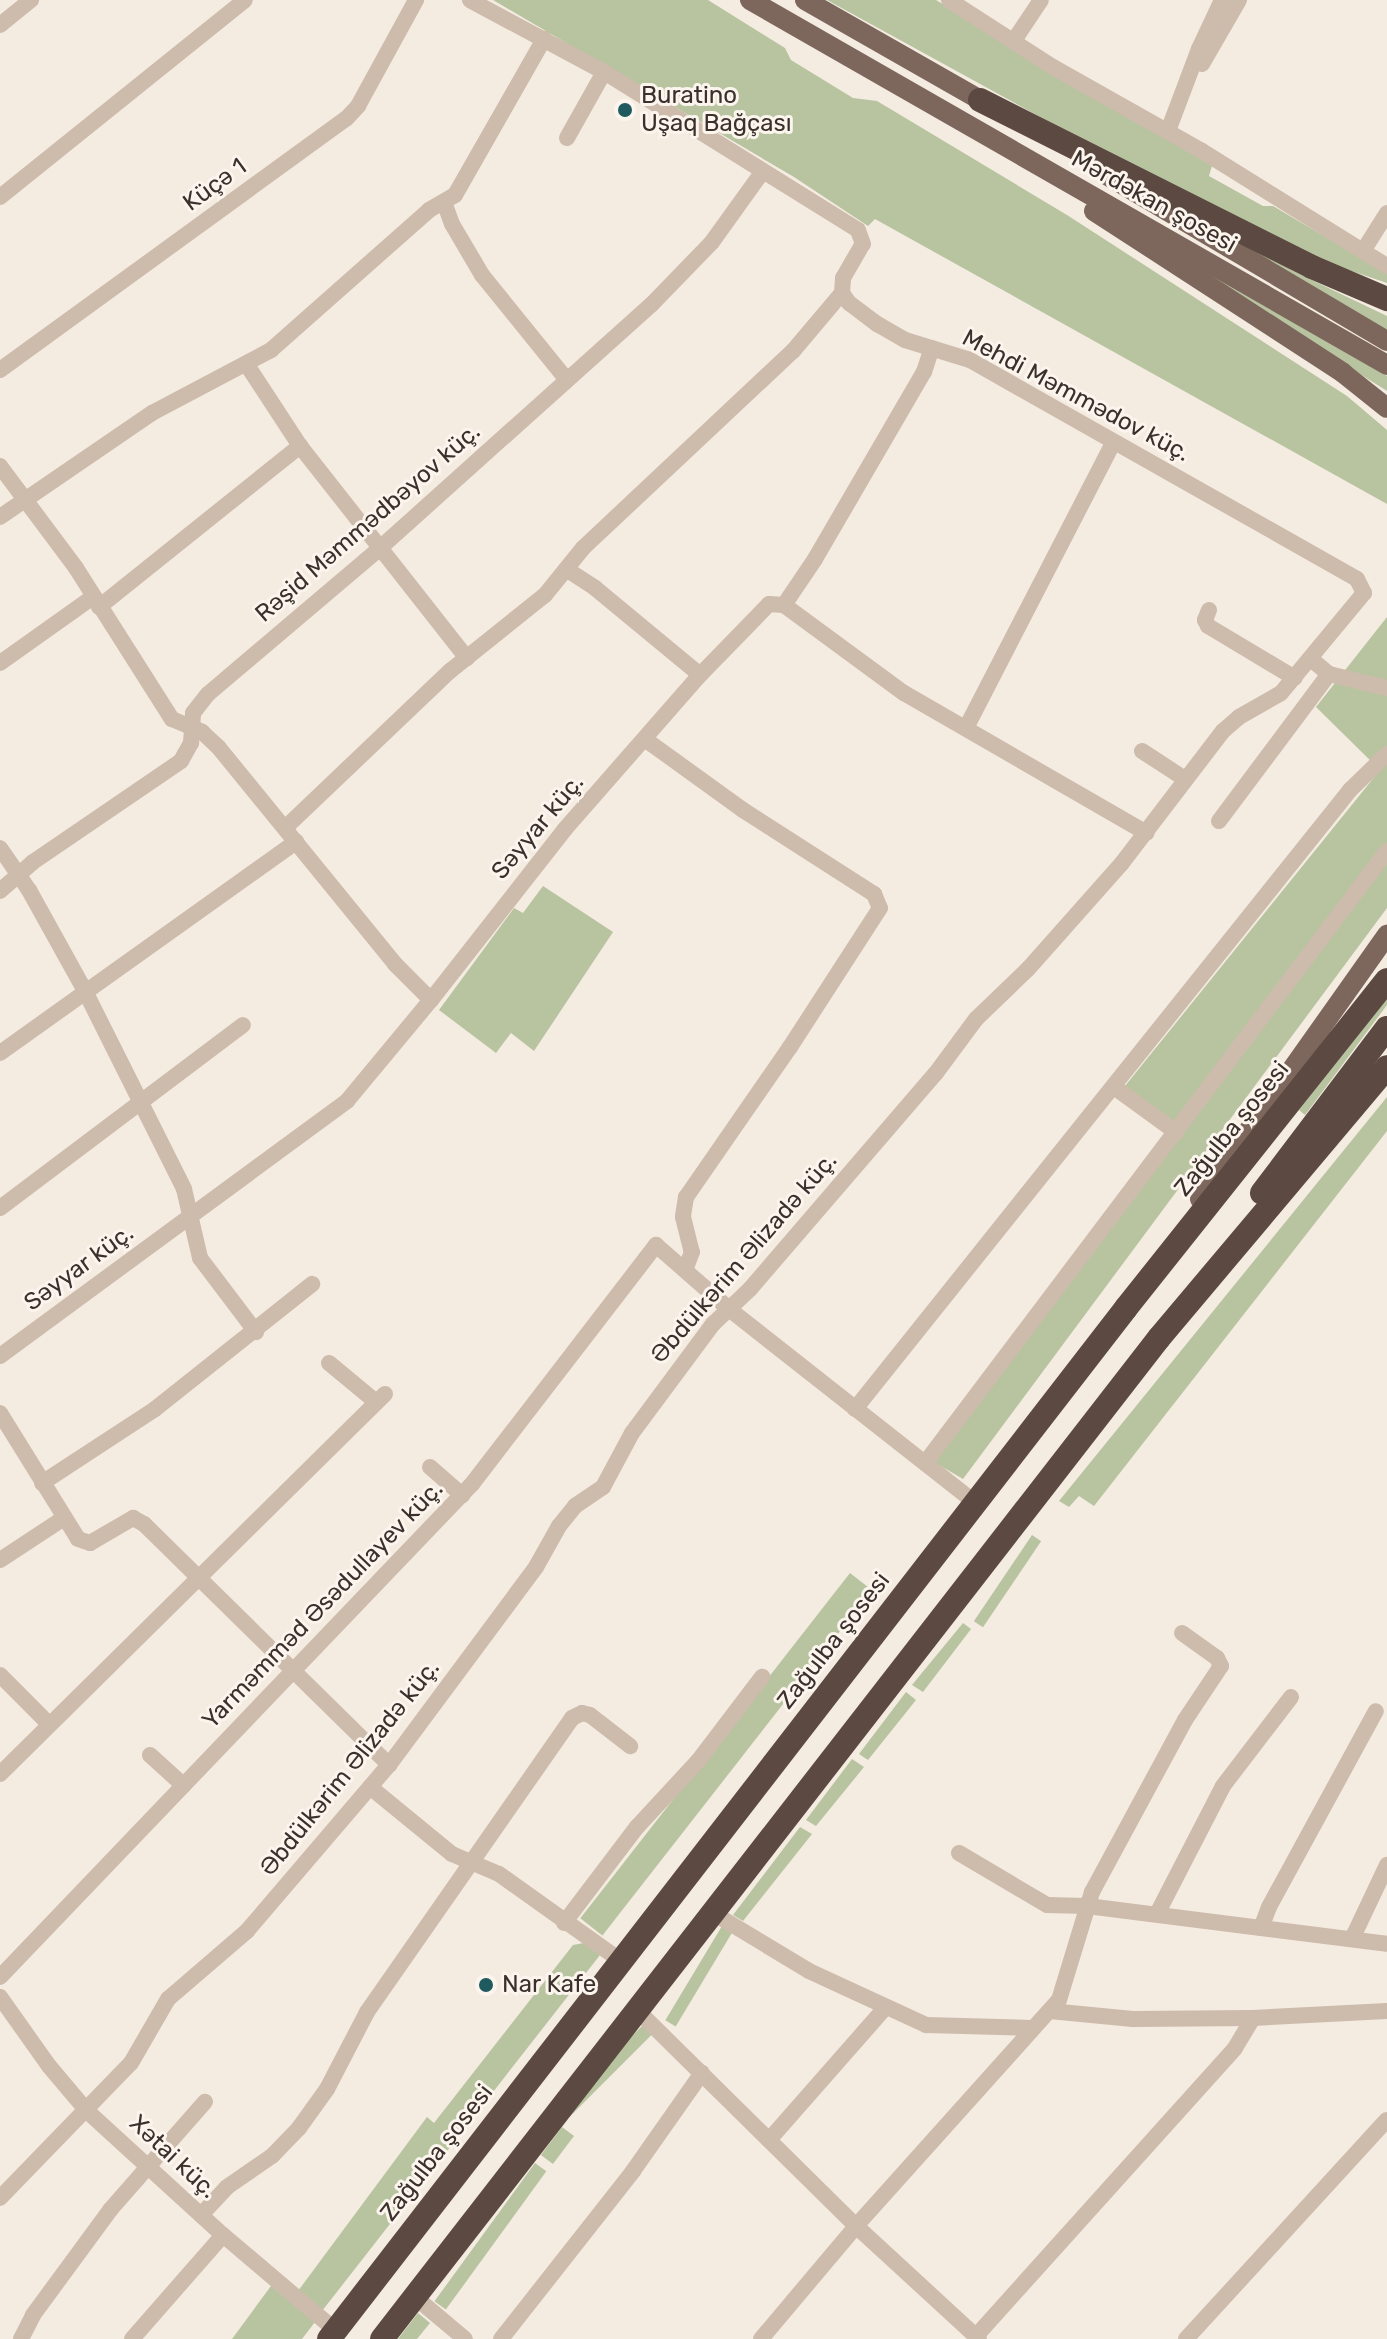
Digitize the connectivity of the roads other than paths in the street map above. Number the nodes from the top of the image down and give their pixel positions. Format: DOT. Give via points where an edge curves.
graph roads {
  1 [pos="31,0"];
  2 [pos="245,0"];
  3 [pos="416,0"];
  4 [pos="470,0"];
  5 [pos="750,0"];
  6 [pos="805,0"];
  7 [pos="949,0"];
  8 [pos="1041,0"];
  9 [pos="1222,0"];
  10 [pos="1239,0"];
  11 [pos="0,25"];
  12 [pos="544,39"];
  13 [pos="1013,42"];
  14 [pos="604,72"];
  15 [pos="1188,79"];
  16 [pos="980,100"];
  17 [pos="964,125"];
  18 [pos="1168,131"];
  19 [pos="567,138"];
  20 [pos="763,171"];
  21 [pos="0,197"];
  22 [pos="444,202"];
  23 [pos="1387,213"];
  24 [pos="1363,251"];
  25 [pos="1387,266"];
  26 [pos="842,293"];
  27 [pos="1387,299"];
  28 [pos="1387,341"];
  29 [pos="932,348"];
  30 [pos="247,365"];
  31 [pos="1387,365"];
  32 [pos="0,370"];
  33 [pos="567,380"];
  34 [pos="1387,408"];
  35 [pos="1113,443"];
  36 [pos="300,446"];
  37 [pos="0,466"];
  38 [pos="24,499"];
  39 [pos="0,517"];
  40 [pos="380,548"];
  41 [pos="566,569"];
  42 [pos="1364,588"];
  43 [pos="96,602"];
  44 [pos="784,605"];
  45 [pos="1209,610"];
  46 [pos="467,658"];
  47 [pos="1311,659"];
  48 [pos="0,663"];
  49 [pos="1329,674"];
  50 [pos="700,675"];
  51 [pos="1295,678"];
  52 [pos="1387,688"];
  53 [pos="966,728"];
  54 [pos="193,729"];
  55 [pos="646,740"];
  56 [pos="1142,751"];
  57 [pos="1387,754"];
  58 [pos="1185,779"];
  59 [pos="1219,821"];
  60 [pos="285,828"];
  61 [pos="1146,833"];
  62 [pos="296,842"];
  63 [pos="0,848"];
  64 [pos="1387,851"];
  65 [pos="19,874"];
  66 [pos="0,891"];
  67 [pos="1387,935"];
  68 [pos="1387,980"];
  69 [pos="86,993"];
  70 [pos="431,1000"];
  71 [pos="243,1025"];
  72 [pos="1387,1028"];
  73 [pos="0,1053"];
  74 [pos="1387,1067"];
  75 [pos="1114,1087"];
  76 [pos="141,1104"];
  77 [pos="1176,1132"];
  78 [pos="0,1208"];
  79 [pos="193,1214"];
  80 [pos="685,1270"];
  81 [pos="312,1284"];
  82 [pos="1126,1308"];
  83 [pos="729,1309"];
  84 [pos="256,1332"];
  85 [pos="1159,1338"];
  86 [pos="0,1356"];
  87 [pos="329,1363"];
  88 [pos="855,1409"];
  89 [pos="0,1413"];
  90 [pos="925,1463"];
  91 [pos="430,1467"];
  92 [pos="42,1483"];
  93 [pos="462,1495"];
  94 [pos="977,1504"];
  95 [pos="64,1518"];
  96 [pos="0,1560"];
  97 [pos="196,1578"];
  98 [pos="1182,1633"];
  99 [pos="290,1671"];
  100 [pos="0,1675"];
  101 [pos="762,1677"];
  102 [pos="1291,1697"];
  103 [pos="1376,1711"];
  104 [pos="49,1724"];
  105 [pos="630,1746"];
  106 [pos="150,1755"];
  107 [pos="389,1765"];
  108 [pos="0,1774"];
  109 [pos="183,1785"];
  110 [pos="370,1787"];
  111 [pos="959,1853"];
  112 [pos="470,1863"];
  113 [pos="1387,1865"];
  114 [pos="1087,1906"];
  115 [pos="713,1913"];
  116 [pos="1157,1914"];
  117 [pos="564,1923"];
  118 [pos="1261,1928"];
  119 [pos="1352,1939"];
  120 [pos="1387,1944"];
  121 [pos="621,1961"];
  122 [pos="0,1977"];
  123 [pos="0,1997"];
  124 [pos="885,2008"];
  125 [pos="638,2011"];
  126 [pos="1050,2011"];
  127 [pos="1387,2011"];
  128 [pos="1253,2018"];
  129 [pos="1033,2028"];
  130 [pos="702,2073"];
  131 [pos="205,2102"];
  132 [pos="87,2111"];
  133 [pos="1387,2120"];
  134 [pos="769,2140"];
  135 [pos="147,2165"];
  136 [pos="0,2198"];
  137 [pos="201,2215"];
  138 [pos="856,2226"];
  139 [pos="223,2235"];
  140 [pos="415,2297"];
  141 [pos="332,2335"];
  142 [pos="978,2337"];
  143 [pos="21,2339"];
  144 [pos="132,2339"];
  145 [pos="382,2339"];
  146 [pos="465,2339"];
  147 [pos="501,2339"];
  148 [pos="761,2339"];
  149 [pos="1186,2339"];
  1 -- 11 [label="street"];
  2 -- 21 [label="street"];
  3 -- 32 [label="street, Küçə 1" via="346,119"];
  4 -- 12 [label="street"];
  5 -- 17 [label="main road, Mərdəkan şosesi"];
  6 -- 16 [label="main road, Mərdəkan şosesi"];
  7 -- 13 [label="street"];
  8 -- 13 [label="street"];
  9 -- 15 [label="street"];
  10 -- 15 [label="street" via="1198,72"];
  12 -- 14 [label="street"];
  12 -- 22 [label="street" via="460,190"];
  13 -- 18 [label="street"];
  14 -- 19 [label="street"];
  14 -- 20 [label="street"];
  15 -- 18 [label="street"];
  16 -- 27 [label="highway" via="1312,267"];
  16 -- 28 [label="main road, Mərdəkan şosesi"];
  17 -- 31 [label="main road, Mərdəkan şosesi"];
  17 -- 34 [label="main road" via="1343,373"];
  18 -- 24 [label="street"];
  20 -- 26 [label="street" via="858,230 863,244 843,278"];
  20 -- 33 [label="street, Rəşid Məmmədbəyov küç." via="697,259"];
  22 -- 30 [label="street"];
  22 -- 33 [label="street" via="482,275"];
  23 -- 24 [label="street"];
  24 -- 25 [label="street"];
  26 -- 29 [label="street, Mehdi Məmmədov küç." via="894,334"];
  26 -- 41 [label="street" via="793,351"];
  29 -- 35 [label="street, Mehdi Məmmədov küç." via="970,360"];
  29 -- 44 [label="street" via="924,372"];
  30 -- 36 [label="street"];
  30 -- 38 [label="street" via="171,401"];
  33 -- 40 [label="street, Rəşid Məmmədbəyov küç."];
  35 -- 42 [label="street, Mehdi Məmmədov küç." via="1357,579"];
  35 -- 53 [label="street"];
  36 -- 40 [label="street"];
  36 -- 43 [label="street"];
  37 -- 38 [label="street"];
  38 -- 39 [label="street"];
  38 -- 43 [label="street"];
  40 -- 46 [label="street"];
  40 -- 54 [label="street, Rəşid Məmmədbəyov küç." via="208,694 193,713"];
  41 -- 46 [label="street" via="533,605"];
  41 -- 50 [label="street"];
  42 -- 47 [label="street, Əbdülkərim Əlizadə küç." via="1363,597"];
  43 -- 48 [label="street"];
  43 -- 54 [label="street" via="162,706 172,719"];
  44 -- 50 [label="street, Səyyar küç." via="763,607"];
  44 -- 53 [label="street" via="904,693"];
  45 -- 51 [label="street" via="1208,626"];
  46 -- 60 [label="street"];
  47 -- 49 [label="street"];
  47 -- 51 [label="street, Əbdülkərim Əlizadə küç."];
  49 -- 52 [label="street"];
  49 -- 59 [label="street"];
  50 -- 55 [label="street, Səyyar küç."];
  51 -- 58 [label="street, Əbdülkərim Əlizadə küç." via="1275,699 1231,723"];
  53 -- 61 [label="street"];
  54 -- 60 [label="street" via="210,739"];
  54 -- 65 [label="street, Rəşid Məmmədbəyov küç." via="181,761"];
  55 -- 70 [label="street, Səyyar küç." via="539,860"];
  55 -- 80 [label="street" via="874,894 880,908 686,1197 683,1217 692,1252"];
  56 -- 58 [label="street"];
  57 -- 75 [label="street" via="1350,790"];
  58 -- 61 [label="street, Əbdülkərim Əlizadə küç."];
  60 -- 62 [label="street"];
  61 -- 83 [label="street, Əbdülkərim Əlizadə küç." via="1028,969 976,1019 936,1073"];
  62 -- 69 [label="street"];
  62 -- 70 [label="street"];
  63 -- 65 [label="street"];
  64 -- 77 [label="street"];
  65 -- 66 [label="street, Rəşid Məmmədbəyov küç."];
  65 -- 69 [label="street"];
  67 -- 82 [label="main road"];
  68 -- 82 [label="highway, Zağulba şosesi"];
  69 -- 73 [label="street"];
  69 -- 76 [label="street"];
  70 -- 79 [label="street, Səyyar küç." via="347,1101"];
  71 -- 76 [label="street"];
  72 -- 85 [label="highway" via="1234,1229"];
  74 -- 85 [label="highway"];
  75 -- 77 [label="street"];
  75 -- 88 [label="street"];
  76 -- 78 [label="street"];
  76 -- 79 [label="street"];
  77 -- 90 [label="street"];
  79 -- 84 [label="street" via="200,1258"];
  79 -- 86 [label="street, Səyyar küç."];
  80 -- 83 [label="street"];
  80 -- 93 [label="street, Yarməmməd Əsədullayev küç." via="656,1245"];
  81 -- 84 [label="street"];
  82 -- 94 [label="highway, Zağulba şosesi"];
  83 -- 88 [label="street"];
  83 -- 107 [label="street, Əbdülkərim Əlizadə küç." via="632,1433 603,1487 575,1506 559,1526 536,1567"];
  84 -- 92 [label="street" via="155,1409"];
  85 -- 115 [label="highway"];
  87 -- 97 [label="street" via="380,1398"];
  88 -- 90 [label="street"];
  89 -- 92 [label="street"];
  90 -- 94 [label="street"];
  91 -- 93 [label="street"];
  92 -- 95 [label="street"];
  93 -- 99 [label="street, Yarməmməd Əsədullayev küç."];
  94 -- 121 [label="highway, Zağulba şosesi"];
  95 -- 96 [label="street"];
  95 -- 97 [label="street" via="78,1539 90,1543 127,1520 139,1521"];
  97 -- 99 [label="street"];
  97 -- 104 [label="street"];
  98 -- 114 [label="street" via="1221,1666 1185,1720"];
  99 -- 107 [label="street"];
  99 -- 109 [label="street, Yarməmməd Əsədullayev küç."];
  100 -- 104 [label="street"];
  101 -- 117 [label="street"];
  102 -- 116 [label="street" via="1223,1786"];
  103 -- 118 [label="street"];
  104 -- 108 [label="street"];
  105 -- 112 [label="street" via="590,1715 572,1718"];
  106 -- 109 [label="street"];
  107 -- 110 [label="street, Əbdülkərim Əlizadə küç."];
  109 -- 122 [label="street, Yarməmməd Əsədullayev küç."];
  110 -- 112 [label="street" via="443,1848"];
  110 -- 132 [label="street, Əbdülkərim Əlizadə küç." via="247,1931 168,1999 131,2063"];
  111 -- 114 [label="street" via="1041,1904"];
  112 -- 117 [label="street" via="499,1874"];
  112 -- 137 [label="street" via="367,2012 327,2089 299,2128"];
  113 -- 119 [label="street"];
  114 -- 116 [label="street"];
  114 -- 126 [label="street" via="1065,1990"];
  115 -- 124 [label="street" via="809,1971"];
  115 -- 125 [label="highway"];
  116 -- 118 [label="street"];
  117 -- 121 [label="street"];
  118 -- 119 [label="street"];
  119 -- 120 [label="street"];
  121 -- 141 [label="highway, Zağulba şosesi"];
  123 -- 132 [label="street, Xətai küç."];
  124 -- 129 [label="street" via="936,2028"];
  124 -- 134 [label="street"];
  125 -- 130 [label="street"];
  125 -- 140 [label="highway"];
  126 -- 128 [label="street" via="1133,2019"];
  126 -- 129 [label="street"];
  127 -- 128 [label="street"];
  128 -- 142 [label="street" via="1235,2048"];
  129 -- 138 [label="street"];
  130 -- 134 [label="street"];
  130 -- 147 [label="street" via="633,2171"];
  131 -- 135 [label="street"];
  132 -- 135 [label="street, Xətai küç."];
  132 -- 136 [label="street, Əbdülkərim Əlizadə küç."];
  133 -- 149 [label="street"];
  134 -- 138 [label="street"];
  135 -- 137 [label="street, Xətai küç."];
  135 -- 143 [label="street" via="50,2290"];
  137 -- 139 [label="street, Xətai küç."];
  138 -- 142 [label="street"];
  138 -- 148 [label="street"];
  139 -- 141 [label="street, Xətai küç."];
  139 -- 144 [label="street"];
  140 -- 145 [label="highway"];
  140 -- 146 [label="street"];
}
